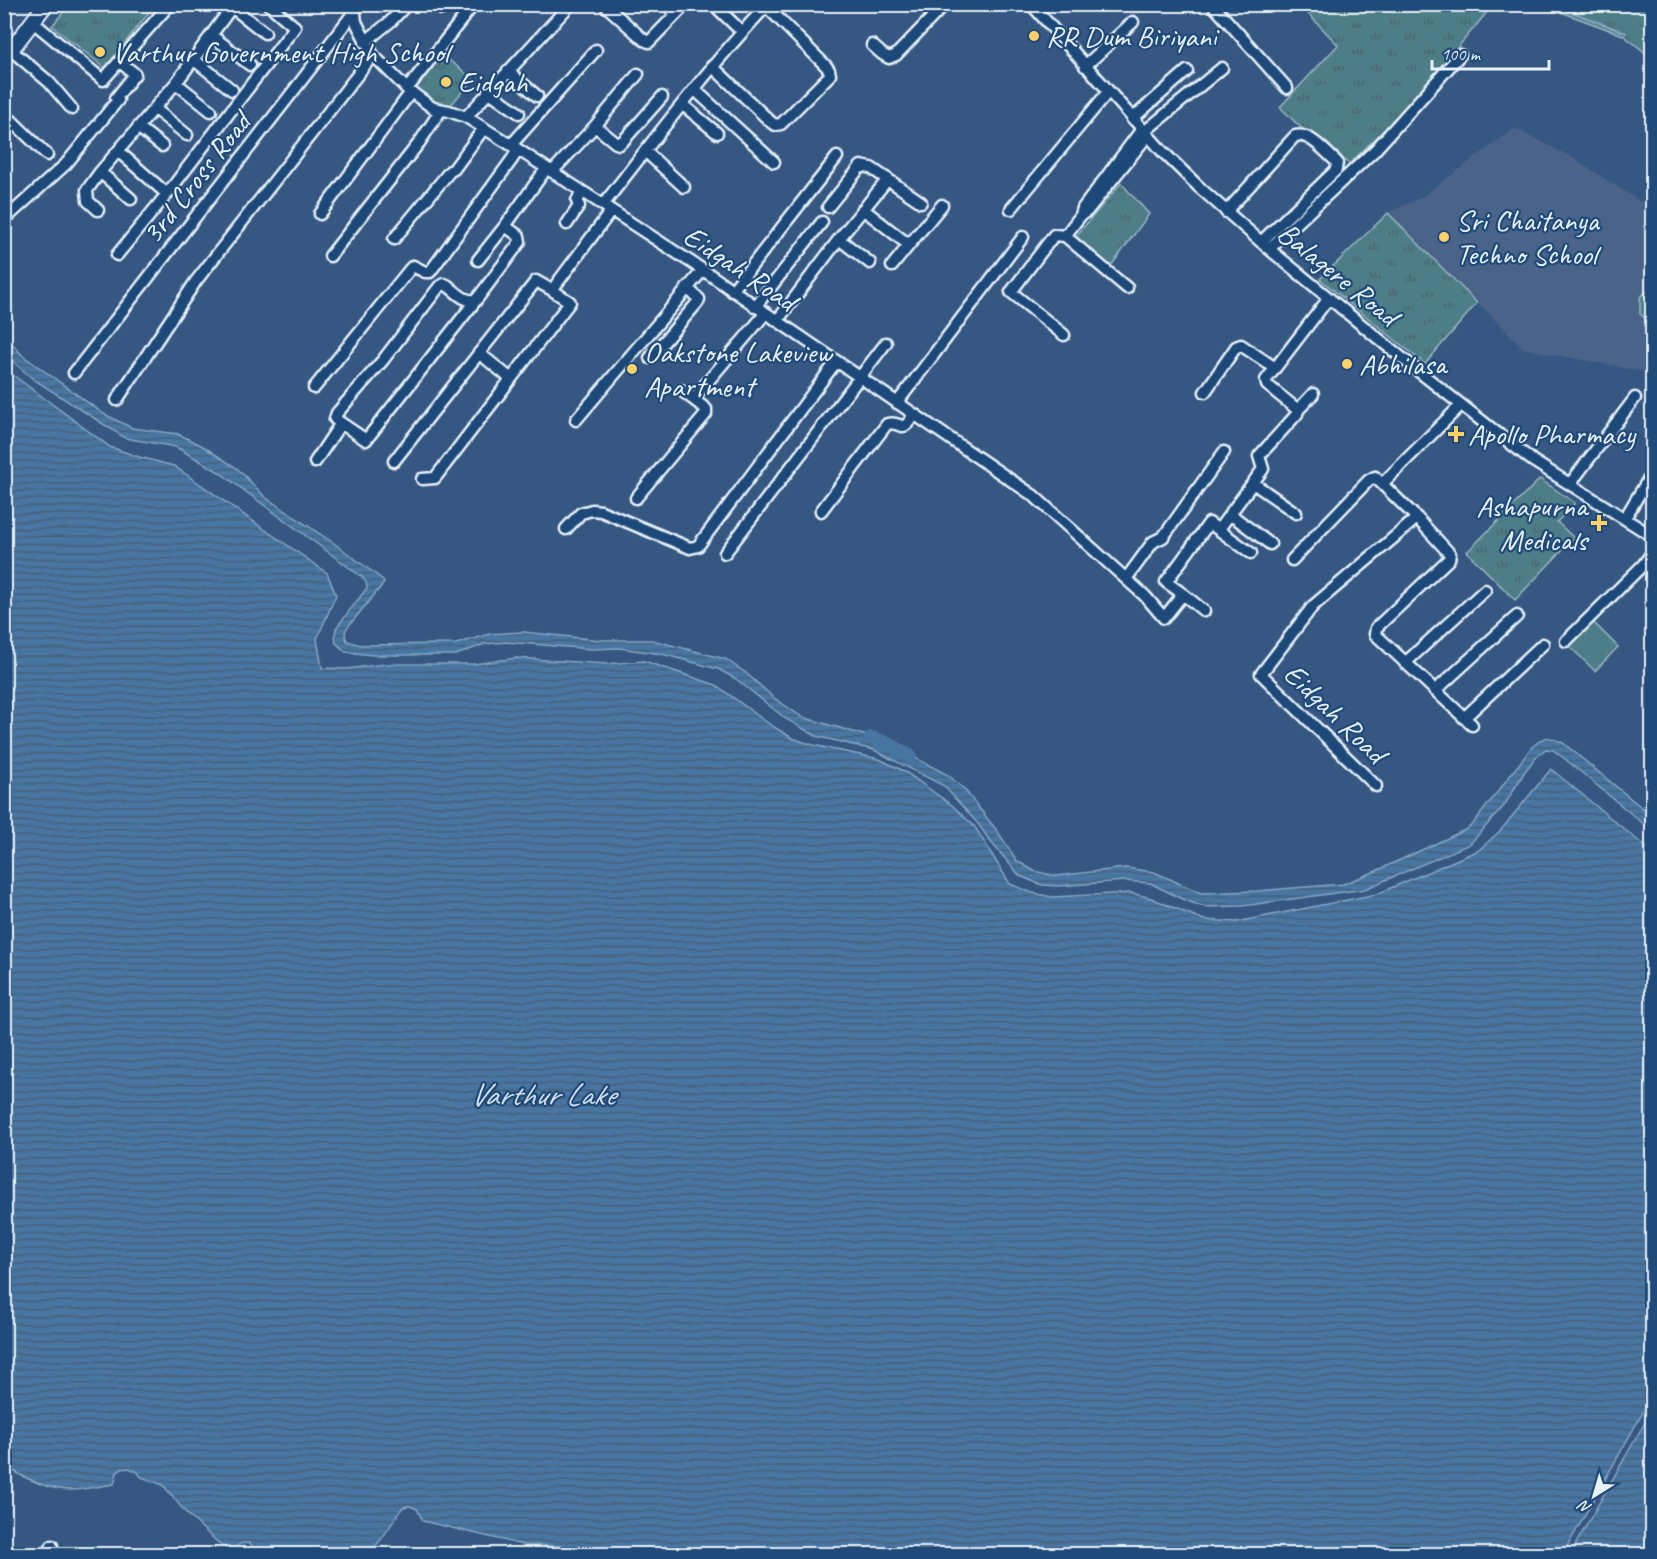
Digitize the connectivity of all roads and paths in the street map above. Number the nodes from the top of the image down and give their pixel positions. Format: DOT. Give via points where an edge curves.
graph roads {
  1 [pos="36,4"];
  2 [pos="46,4"];
  3 [pos="170,4"];
  4 [pos="268,4"];
  5 [pos="407,4"];
  6 [pos="474,4"];
  7 [pos="604,4"];
  8 [pos="666,4"];
  9 [pos="686,4"];
  10 [pos="713,4"];
  11 [pos="945,4"];
  12 [pos="1212,4"];
  13 [pos="767,5"];
  14 [pos="233,6"];
  15 [pos="568,6"];
  16 [pos="1037,6"];
  17 [pos="356,7"];
  18 [pos="676,14"];
  19 [pos="33,22"];
  20 [pos="1132,22"];
  21 [pos="737,27"];
  22 [pos="266,33"];
  23 [pos="211,35"];
  24 [pos="365,42"];
  25 [pos="872,45"];
  26 [pos="596,50"];
  27 [pos="7,53"];
  28 [pos="373,55"];
  29 [pos="1460,55"];
  30 [pos="193,59"];
  31 [pos="120,62"];
  32 [pos="250,65"];
  33 [pos="712,66"];
  34 [pos="1085,66"];
  35 [pos="1222,68"];
  36 [pos="508,71"];
  37 [pos="1187,71"];
  38 [pos="638,74"];
  39 [pos="176,83"];
  40 [pos="1287,88"];
  41 [pos="232,90"];
  42 [pos="695,90"];
  43 [pos="409,91"];
  44 [pos="488,91"];
  45 [pos="1108,92"];
  46 [pos="537,96"];
  47 [pos="662,97"];
  48 [pos="683,105"];
  49 [pos="72,109"];
  50 [pos="155,109"];
  51 [pos="441,110"];
  52 [pos="211,111"];
  53 [pos="4,113"];
  54 [pos="519,113"];
  55 [pos="466,117"];
  56 [pos="1132,118"];
  57 [pos="595,126"];
  58 [pos="138,127"];
  59 [pos="484,128"];
  60 [pos="1145,132"];
  61 [pos="717,133"];
  62 [pos="187,135"];
  63 [pos="162,146"];
  64 [pos="514,148"];
  65 [pos="118,151"];
  66 [pos="645,151"];
  67 [pos="47,155"];
  68 [pos="837,156"];
  69 [pos="774,162"];
  70 [pos="549,170"];
  71 [pos="100,172"];
  72 [pos="888,179"];
  73 [pos="684,187"];
  74 [pos="582,192"];
  75 [pos="167,194"];
  76 [pos="131,200"];
  77 [pos="921,202"];
  78 [pos="942,204"];
  79 [pos="828,207"];
  80 [pos="607,208"];
  81 [pos="863,209"];
  82 [pos="1011,209"];
  83 [pos="98,210"];
  84 [pos="1226,212"];
  85 [pos="320,214"];
  86 [pos="4,220"];
  87 [pos="822,222"];
  88 [pos="567,225"];
  89 [pos="505,226"];
  90 [pos="1065,236"];
  91 [pos="1023,237"];
  92 [pos="394,239"];
  93 [pos="839,239"];
  94 [pos="909,245"];
  95 [pos="1265,246"];
  96 [pos="117,255"];
  97 [pos="330,256"];
  98 [pos="478,260"];
  99 [pos="870,263"];
  100 [pos="892,266"];
  101 [pos="703,270"];
  102 [pos="687,288"];
  103 [pos="1126,288"];
  104 [pos="552,290"];
  105 [pos="732,291"];
  106 [pos="1329,298"];
  107 [pos="477,299"];
  108 [pos="755,307"];
  109 [pos="765,314"];
  110 [pos="777,321"];
  111 [pos="1064,334"];
  112 [pos="886,344"];
  113 [pos="479,353"];
  114 [pos="651,358"];
  115 [pos="836,362"];
  116 [pos="1275,368"];
  117 [pos="74,373"];
  118 [pos="860,378"];
  119 [pos="511,379"];
  120 [pos="314,388"];
  121 [pos="681,390"];
  122 [pos="1205,392"];
  123 [pos="1313,394"];
  124 [pos="1635,398"];
  125 [pos="693,399"];
  126 [pos="117,400"];
  127 [pos="897,403"];
  128 [pos="1461,405"];
  129 [pos="1298,410"];
  130 [pos="914,415"];
  131 [pos="576,420"];
  132 [pos="341,423"];
  133 [pos="1224,452"];
  134 [pos="394,461"];
  135 [pos="315,462"];
  136 [pos="1653,473"];
  137 [pos="422,479"];
  138 [pos="1253,483"];
  139 [pos="1383,484"];
  140 [pos="1570,484"];
  141 [pos="636,498"];
  142 [pos="821,511"];
  143 [pos="1296,513"];
  144 [pos="1230,514"];
  145 [pos="1416,518"];
  146 [pos="1625,518"];
  147 [pos="567,529"];
  148 [pos="1219,530"];
  149 [pos="1653,536"];
  150 [pos="1270,544"];
  151 [pos="725,553"];
  152 [pos="1251,553"];
  153 [pos="1653,553"];
  154 [pos="1292,560"];
  155 [pos="1126,579"];
  156 [pos="1485,590"];
  157 [pos="1183,594"];
  158 [pos="1204,611"];
  159 [pos="1517,616"];
  160 [pos="1566,641"];
  161 [pos="1543,644"];
  162 [pos="1406,663"];
  163 [pos="1435,691"];
  164 [pos="1376,786"];
  1 -- 27 [label="main road" via="8,43"];
  2 -- 19 [label="main road"];
  3 -- 31 [label="street"];
  4 -- 75 [label="street" via="296,27"];
  5 -- 24 [label="street"];
  6 -- 43 [label="street"];
  7 -- 18 [label="street" via="649,42"];
  8 -- 18 [label="street"];
  9 -- 18 [label="street"];
  10 -- 21 [label="street"];
  11 -- 25 [label="street" via="896,55 889,58"];
  12 -- 40 [label="street"];
  13 -- 33 [label="street"];
  13 -- 33 [label="street" via="826,66 830,75 781,124 776,124"];
  14 -- 22 [label="street"];
  14 -- 23 [label="street"];
  15 -- 36 [label="street"];
  16 -- 34 [label="street, Balagere Road"];
  17 -- 24 [label="street, Eidgah Road" via="356,22"];
  17 -- 117 [label="street, 3rd Cross Road"];
  19 -- 27 [label="main road"];
  19 -- 31 [label="street" via="104,80"];
  20 -- 34 [label="street"];
  23 -- 30 [label="street"];
  23 -- 32 [label="street"];
  24 -- 28 [label="street, Eidgah Road"];
  26 -- 64 [label="street"];
  27 -- 49 [label="street" via="49,82"];
  28 -- 43 [label="street, Eidgah Road"];
  28 -- 126 [label="street" via="196,281"];
  29 -- 95 [label="street" via="1375,150"];
  30 -- 39 [label="street"];
  30 -- 41 [label="street"];
  31 -- 86 [label="street" via="135,74 118,100 66,164"];
  33 -- 42 [label="street"];
  34 -- 45 [label="street, Balagere Road"];
  35 -- 60 [label="street"];
  36 -- 44 [label="street"];
  36 -- 46 [label="street"];
  37 -- 56 [label="street"];
  38 -- 57 [label="street"];
  39 -- 50 [label="street"];
  39 -- 52 [label="street"];
  42 -- 48 [label="street"];
  42 -- 69 [label="street"];
  43 -- 51 [label="street, Eidgah Road"];
  43 -- 85 [label="street"];
  44 -- 54 [label="street"];
  44 -- 55 [label="street"];
  45 -- 56 [label="street, Balagere Road"];
  45 -- 82 [label="street"];
  47 -- 57 [label="street" via="619,144"];
  48 -- 61 [label="street"];
  48 -- 66 [label="street"];
  50 -- 58 [label="street"];
  50 -- 62 [label="street"];
  51 -- 55 [label="street, Eidgah Road"];
  51 -- 97 [label="street"];
  53 -- 67 [label="street"];
  55 -- 59 [label="street, Eidgah Road"];
  56 -- 60 [label="street, Balagere Road"];
  57 -- 70 [label="street"];
  58 -- 63 [label="street"];
  58 -- 65 [label="street"];
  59 -- 64 [label="street, Eidgah Road"];
  59 -- 92 [label="street"];
  60 -- 84 [label="street, Balagere Road"];
  60 -- 90 [label="street"];
  64 -- 70 [label="street, Eidgah Road"];
  64 -- 120 [label="street" via="513,158 430,272 410,268"];
  65 -- 71 [label="street"];
  65 -- 75 [label="street"];
  66 -- 73 [label="street"];
  66 -- 80 [label="street"];
  68 -- 105 [label="street"];
  70 -- 74 [label="street, Eidgah Road"];
  70 -- 89 [label="street"];
  71 -- 76 [label="street"];
  71 -- 83 [label="street" via="87,190 88,201"];
  72 -- 77 [label="street"];
  72 -- 79 [label="street" via="861,166"];
  72 -- 81 [label="street"];
  74 -- 80 [label="street, Eidgah Road"];
  74 -- 88 [label="street" via="577,201 579,206"];
  75 -- 96 [label="street"];
  78 -- 94 [label="street"];
  80 -- 101 [label="street, Eidgah Road"];
  80 -- 104 [label="street"];
  81 -- 93 [label="street"];
  81 -- 94 [label="street"];
  84 -- 95 [label="street, Balagere Road"];
  84 -- 95 [label="street" via="1295,136 1303,135 1337,162 1336,170"];
  87 -- 108 [label="street"];
  89 -- 98 [label="street"];
  89 -- 107 [label="street" via="519,236 520,242"];
  90 -- 103 [label="street"];
  90 -- 111 [label="street" via="1054,235 1011,290"];
  91 -- 127 [label="street"];
  93 -- 99 [label="street"];
  93 -- 110 [label="street"];
  94 -- 100 [label="street"];
  95 -- 106 [label="street, Balagere Road"];
  101 -- 102 [label="street"];
  101 -- 105 [label="street, Eidgah Road"];
  102 -- 114 [label="street" via="698,302"];
  102 -- 131 [label="street"];
  104 -- 113 [label="street" via="536,281"];
  104 -- 119 [label="street" via="570,302"];
  105 -- 108 [label="street, Eidgah Road"];
  106 -- 116 [label="street"];
  106 -- 128 [label="street, Balagere Road"];
  107 -- 132 [label="street" via="366,440"];
  107 -- 132 [label="street" via="467,300 444,284 439,287 337,413 335,419"];
  108 -- 109 [label="street, Eidgah Road"];
  109 -- 110 [label="street, Eidgah Road"];
  109 -- 125 [label="street"];
  110 -- 115 [label="street, Eidgah Road"];
  112 -- 118 [label="street"];
  113 -- 119 [label="street"];
  113 -- 134 [label="street"];
  115 -- 118 [label="street, Eidgah Road"];
  115 -- 147 [label="street" via="698,546 690,548 601,511 581,513"];
  116 -- 122 [label="street" via="1241,345 1236,346"];
  116 -- 129 [label="street" via="1266,380 1267,385"];
  118 -- 127 [label="street, Eidgah Road"];
  118 -- 151 [label="street"];
  119 -- 137 [label="street" via="435,478"];
  121 -- 125 [label="street"];
  123 -- 129 [label="street"];
  124 -- 140 [label="street"];
  125 -- 141 [label="street" via="706,409 706,414"];
  127 -- 130 [label="street, Eidgah Road"];
  128 -- 139 [label="street"];
  128 -- 140 [label="street, Balagere Road" via="1533,461"];
  129 -- 138 [label="street" via="1259,456 1263,469"];
  130 -- 142 [label="street" via="904,427 887,424"];
  130 -- 155 [label="street, Eidgah Road" via="1034,496"];
  132 -- 135 [label="street"];
  133 -- 155 [label="street" via="1163,537 1153,542"];
  136 -- 146 [label="street"];
  138 -- 143 [label="street"];
  138 -- 144 [label="street"];
  139 -- 145 [label="street"];
  139 -- 154 [label="street" via="1372,477"];
  140 -- 146 [label="street, Balagere Road"];
  144 -- 148 [label="street"];
  144 -- 150 [label="street"];
  145 -- 162 [label="street" via="1450,554 1443,566 1376,628 1377,637"];
  145 -- 164 [label="street, Eidgah Road" via="1314,606 1261,674"];
  146 -- 149 [label="street, Balagere Road"];
  148 -- 152 [label="street"];
  148 -- 157 [label="street" via="1209,523 1166,582"];
  153 -- 160 [label="street"];
  155 -- 157 [label="street, Eidgah Road" via="1164,618"];
  156 -- 162 [label="street"];
  157 -- 158 [label="street"];
  159 -- 163 [label="street"];
  161 -- 163 [label="street" via="1468,721"];
  162 -- 163 [label="street"];
}
